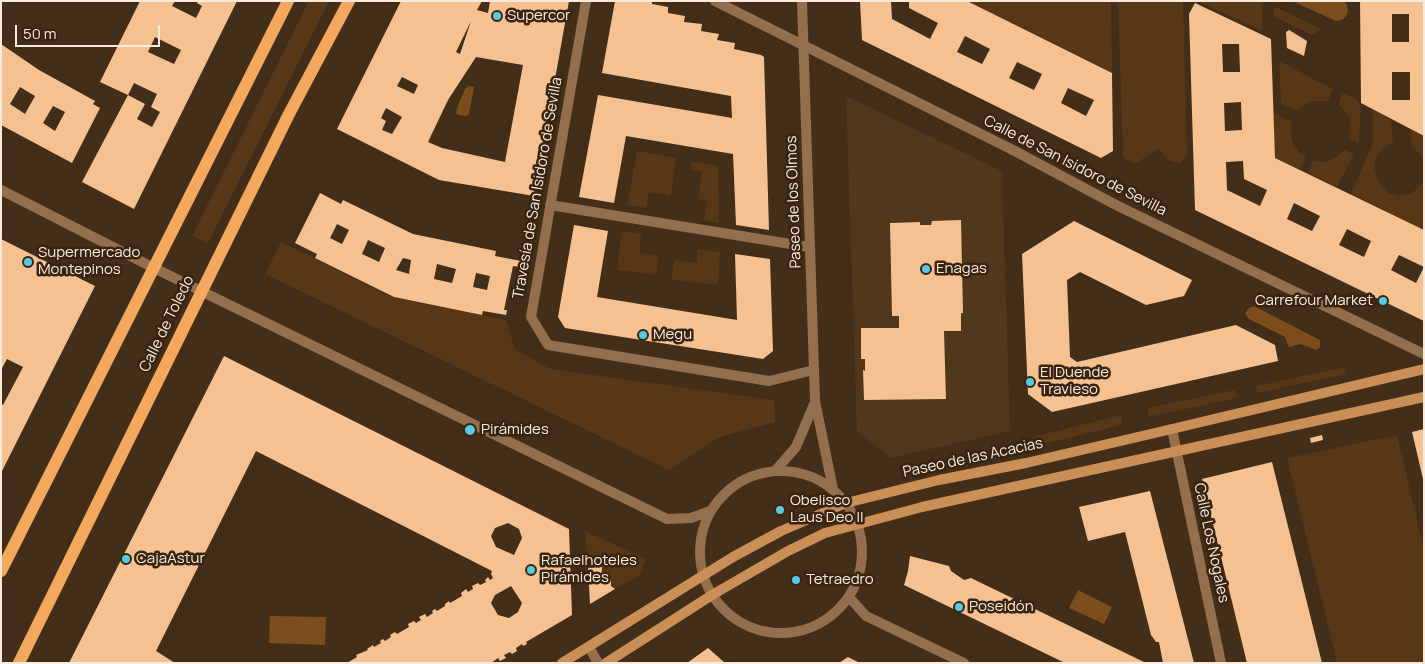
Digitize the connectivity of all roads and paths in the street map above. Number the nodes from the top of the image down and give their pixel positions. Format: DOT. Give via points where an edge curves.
graph roads {
  1 [pos="288,1"];
  2 [pos="349,1"];
  3 [pos="586,1"];
  4 [pos="715,1"];
  5 [pos="802,1"];
  6 [pos="804,47"];
  7 [pos="1,190"];
  8 [pos="550,205"];
  9 [pos="809,246"];
  10 [pos="154,268"];
  11 [pos="202,290"];
  12 [pos="1424,354"];
  13 [pos="1424,369"];
  14 [pos="814,370"];
  15 [pos="1424,397"];
  16 [pos="815,401"];
  17 [pos="1172,429"];
  18 [pos="1176,452"];
  19 [pos="775,471"];
  20 [pos="833,489"];
  21 [pos="846,503"];
  22 [pos="710,511"];
  23 [pos="857,523"];
  24 [pos="1,571"];
  25 [pos="703,576"];
  26 [pos="712,596"];
  27 [pos="849,597"];
  28 [pos="589,647"];
  29 [pos="21,662"];
  30 [pos="562,663"];
  31 [pos="598,663"];
  32 [pos="606,663"];
  33 [pos="964,663"];
  34 [pos="1221,663"];
  1 -- 10 [label="main road"];
  2 -- 11 [label="main road, Calle de Toledo"];
  3 -- 8 [label="street, Travesía de San Isidoro de Sevilla"];
  4 -- 6 [label="street, Calle de San Isidoro de Sevilla"];
  5 -- 6 [label="street, Paseo de los Olmos"];
  6 -- 9 [label="street, Paseo de los Olmos"];
  6 -- 12 [label="street, Calle de San Isidoro de Sevilla"];
  7 -- 10 [label="street"];
  8 -- 9 [label="street"];
  8 -- 14 [label="street, Travesía de San Isidoro de Sevilla" via="531,318 548,345 770,381"];
  9 -- 14 [label="street, Paseo de los Olmos"];
  10 -- 11 [label="street"];
  10 -- 24 [label="main road"];
  11 -- 22 [label="street" via="667,519 691,518"];
  11 -- 29 [label="main road, Calle de Toledo"];
  13 -- 17 [label="main road, Paseo de las Acacias"];
  14 -- 16 [label="street, Paseo de los Olmos"];
  15 -- 18 [label="main road"];
  16 -- 19 [label="street, Paseo de los Olmos" via="796,447"];
  16 -- 20 [label="street, Paseo de los Olmos"];
  17 -- 18 [label="street, Calle Los Nogales"];
  17 -- 21 [label="main road, Paseo de las Acacias"];
  18 -- 23 [label="main road"];
  18 -- 34 [label="street, Calle Los Nogales"];
  19 -- 20 [label="street" via="798,472"];
  19 -- 22 [label="street" via="738,483 722,495"];
  20 -- 21 [label="street"];
  21 -- 23 [label="street"];
  21 -- 25 [label="main road, Paseo de las Acacias" via="781,531"];
  22 -- 25 [label="street" via="702,530 699,552"];
  23 -- 26 [label="main road" via="825,532"];
  23 -- 27 [label="street" via="862,557 860,574"];
  25 -- 26 [label="street"];
  25 -- 28 [label="main road, Paseo de las Acacias"];
  26 -- 27 [label="street" via="733,618 761,631 792,633 821,623"];
  26 -- 32 [label="main road"];
  27 -- 33 [label="street" via="866,616"];
  28 -- 30 [label="main road, Paseo de las Acacias"];
  28 -- 31 [label="street"];
}
